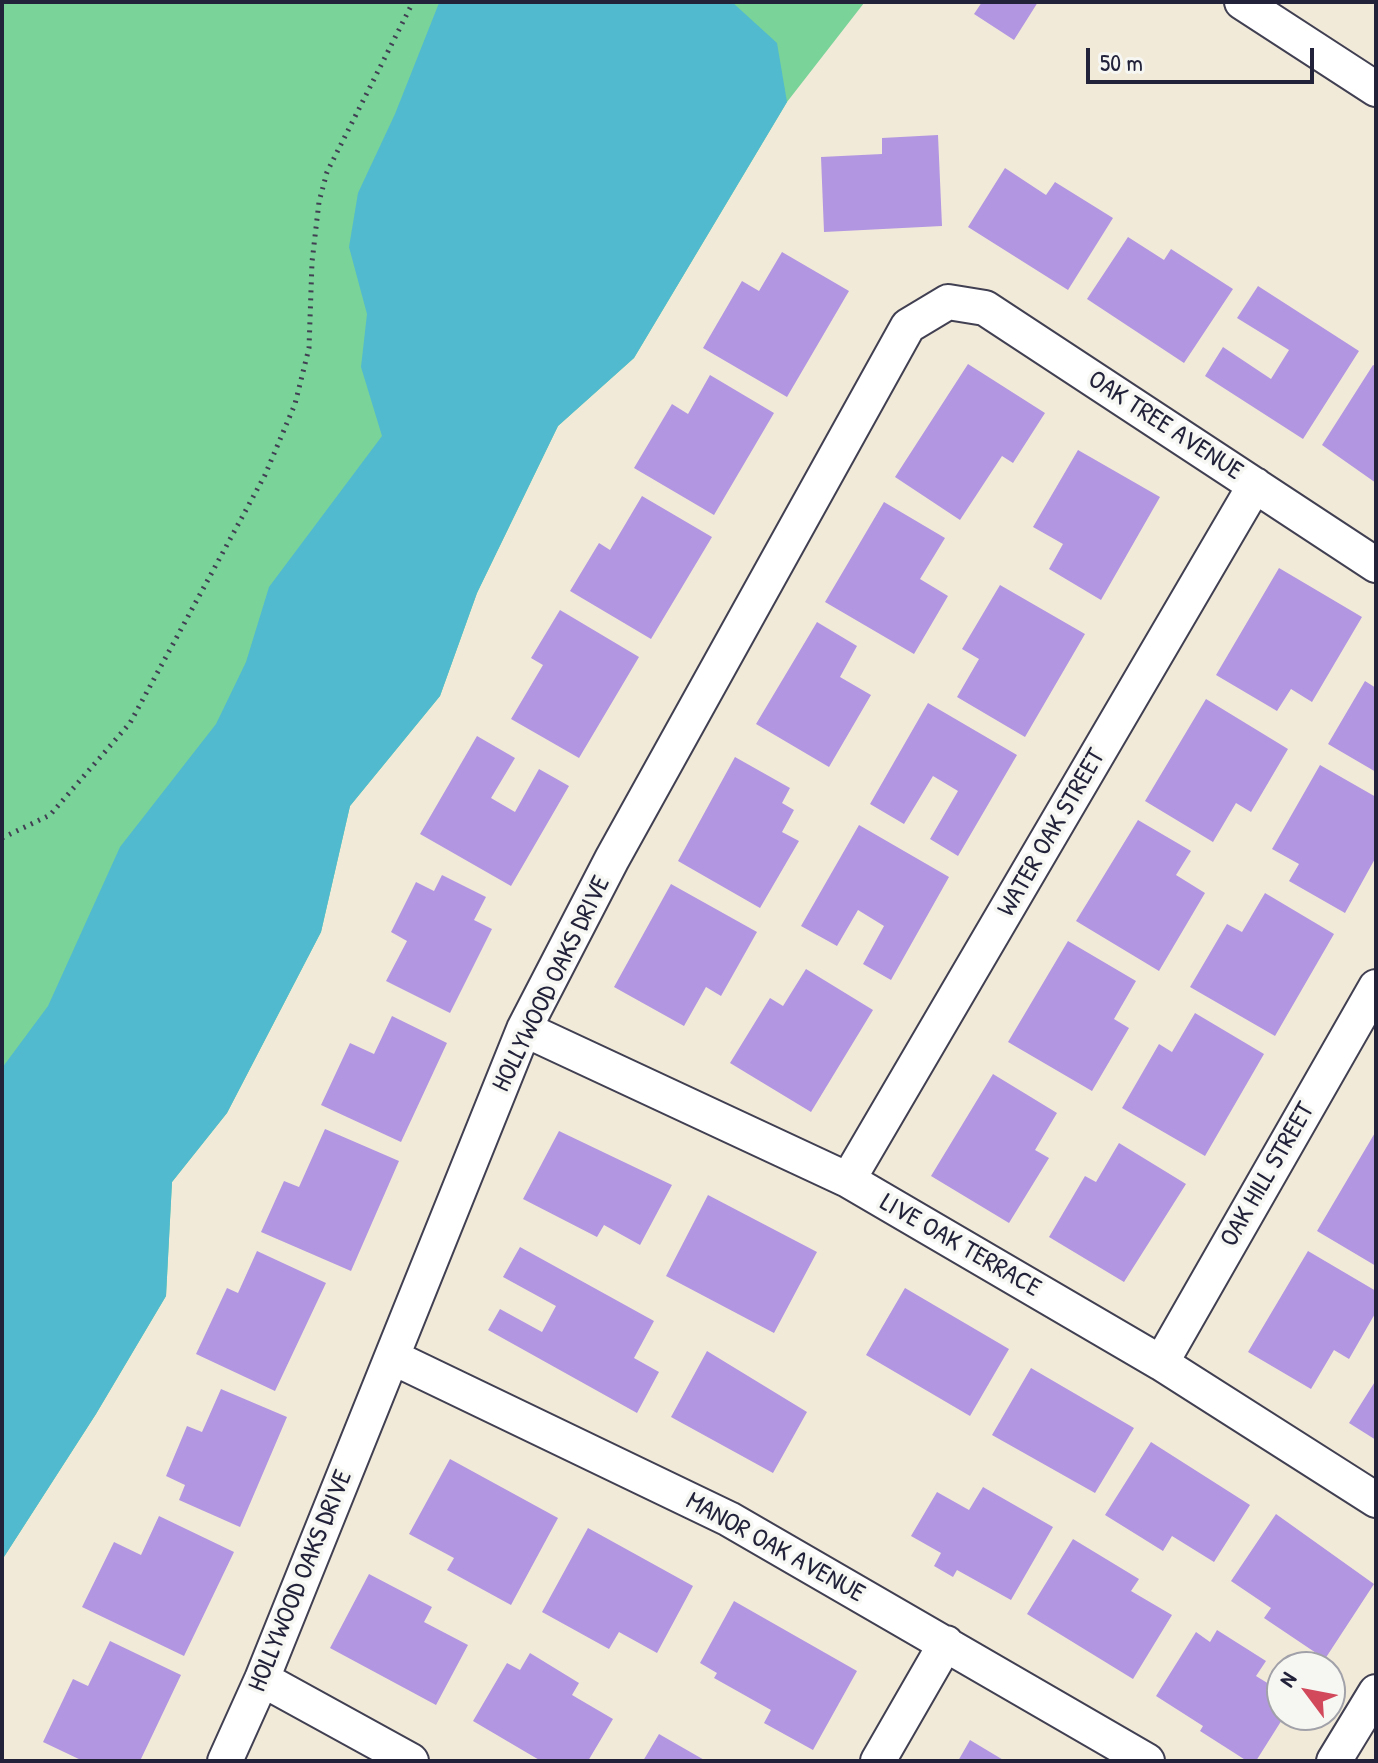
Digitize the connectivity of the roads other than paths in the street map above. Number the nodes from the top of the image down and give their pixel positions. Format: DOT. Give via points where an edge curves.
graph roads {
  1 [pos="1242,2"];
  2 [pos="1376,89"];
  3 [pos="948,302"];
  4 [pos="1255,485"];
  5 [pos="1376,565"];
  6 [pos="1376,987"];
  7 [pos="524,1029"];
  8 [pos="848,1180"];
  9 [pos="392,1357"];
  10 [pos="1161,1363"];
  11 [pos="1376,1500"];
  12 [pos="946,1643"];
  13 [pos="262,1679"];
  14 [pos="1376,1692"];
  15 [pos="225,1761"];
  16 [pos="411,1761"];
  17 [pos="878,1761"];
  18 [pos="1147,1761"];
  19 [pos="1334,1761"];
  1 -- 2 [label="street"];
  3 -- 4 [label="street, OAK TREE AVENUE" via="985,308"];
  3 -- 7 [label="street, HOLLYWOOD OAKS DRIVE" via="908,326 612,859"];
  4 -- 5 [label="street, OAK TREE AVENUE"];
  4 -- 8 [label="street, WATER OAK STREET"];
  6 -- 10 [label="street, OAK HILL STREET"];
  7 -- 8 [label="street, LIVE OAK TERRACE"];
  7 -- 9 [label="street, HOLLYWOOD OAKS DRIVE"];
  8 -- 10 [label="street, LIVE OAK TERRACE"];
  9 -- 12 [label="street, MANOR OAK AVENUE" via="729,1519"];
  9 -- 13 [label="street, HOLLYWOOD OAKS DRIVE"];
  10 -- 11 [label="street, LIVE OAK TERRACE"];
  12 -- 17 [label="street"];
  12 -- 18 [label="street, MANOR OAK AVENUE"];
  13 -- 15 [label="street, HOLLYWOOD OAKS DRIVE"];
  13 -- 16 [label="street"];
  14 -- 19 [label="street"];
}
